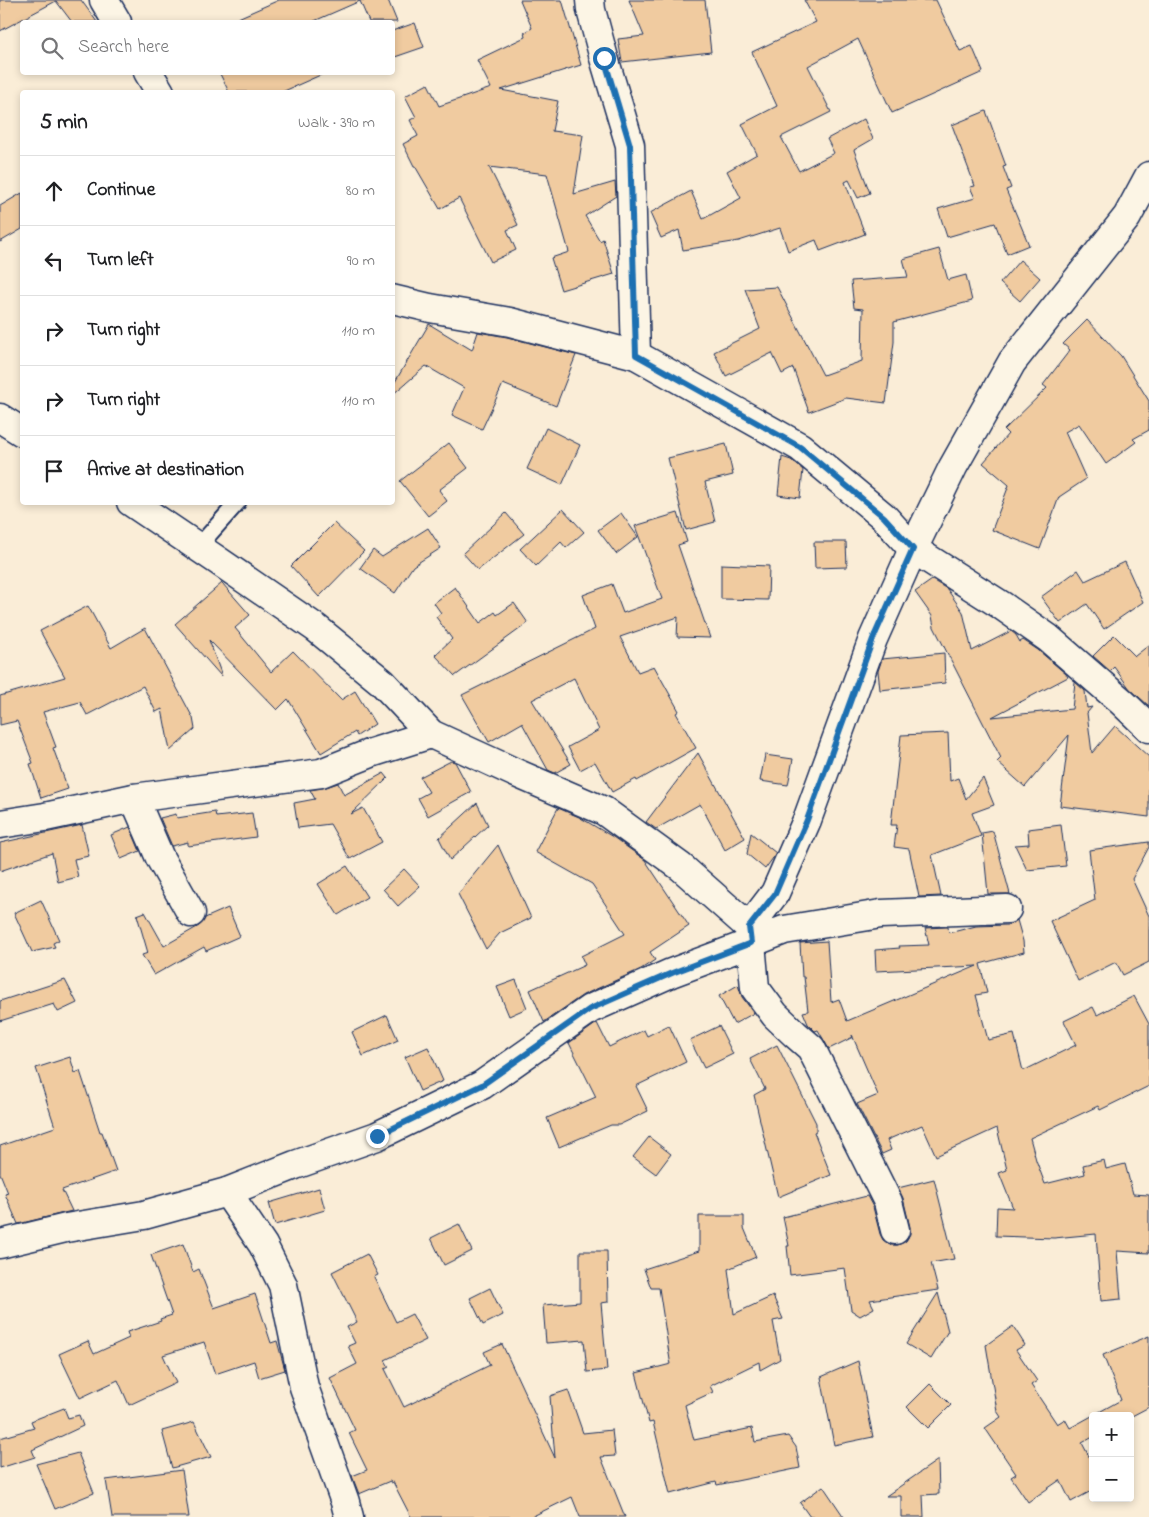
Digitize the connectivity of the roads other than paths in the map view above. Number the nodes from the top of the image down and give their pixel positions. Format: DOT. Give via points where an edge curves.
graph roads {
  1 [pos="104,0"];
  2 [pos="590,0"];
  3 [pos="117,20"];
  4 [pos="150,75"];
  5 [pos="159,90"];
  6 [pos="1149,176"];
  7 [pos="395,300"];
  8 [pos="636,355"];
  9 [pos="0,418"];
  10 [pos="20,431"];
  11 [pos="135,505"];
  12 [pos="235,505"];
  13 [pos="198,547"];
  14 [pos="913,549"];
  15 [pos="1149,728"];
  16 [pos="431,734"];
  17 [pos="134,798"];
  18 [pos="0,824"];
  19 [pos="1007,910"];
  20 [pos="191,914"];
  21 [pos="750,935"];
  22 [pos="227,1192"];
  23 [pos="895,1230"];
  24 [pos="0,1236"];
  25 [pos="0,1244"];
  26 [pos="349,1517"];
  1 -- 3 [label="street"];
  2 -- 8 [label="street" via="630,145"];
  4 -- 5 [label="street"];
  6 -- 14 [label="street" via="1127,217 1012,362 953,467"];
  7 -- 8 [label="street" via="510,322"];
  8 -- 14 [label="street" via="800,447 884,517"];
  9 -- 10 [label="street"];
  11 -- 13 [label="street"];
  12 -- 13 [label="lane"];
  13 -- 16 [label="street" via="323,634 382,682"];
  14 -- 15 [label="street" via="1048,638"];
  14 -- 21 [label="street" via="873,639 807,820 775,894"];
  16 -- 17 [label="street" via="321,773"];
  16 -- 21 [label="street" via="604,811 681,867"];
  17 -- 18 [label="street"];
  17 -- 20 [label="street" via="160,858"];
  19 -- 21 [label="street" via="881,914"];
  21 -- 22 [label="street" via="590,1009 482,1085 377,1136"];
  21 -- 23 [label="street" via="755,988 775,1015 812,1048 888,1202"];
  22 -- 25 [label="street" via="144,1215 66,1228"];
  22 -- 26 [label="street" via="263,1245 283,1285 304,1387"];
  24 -- 25 [label="street"];
}
